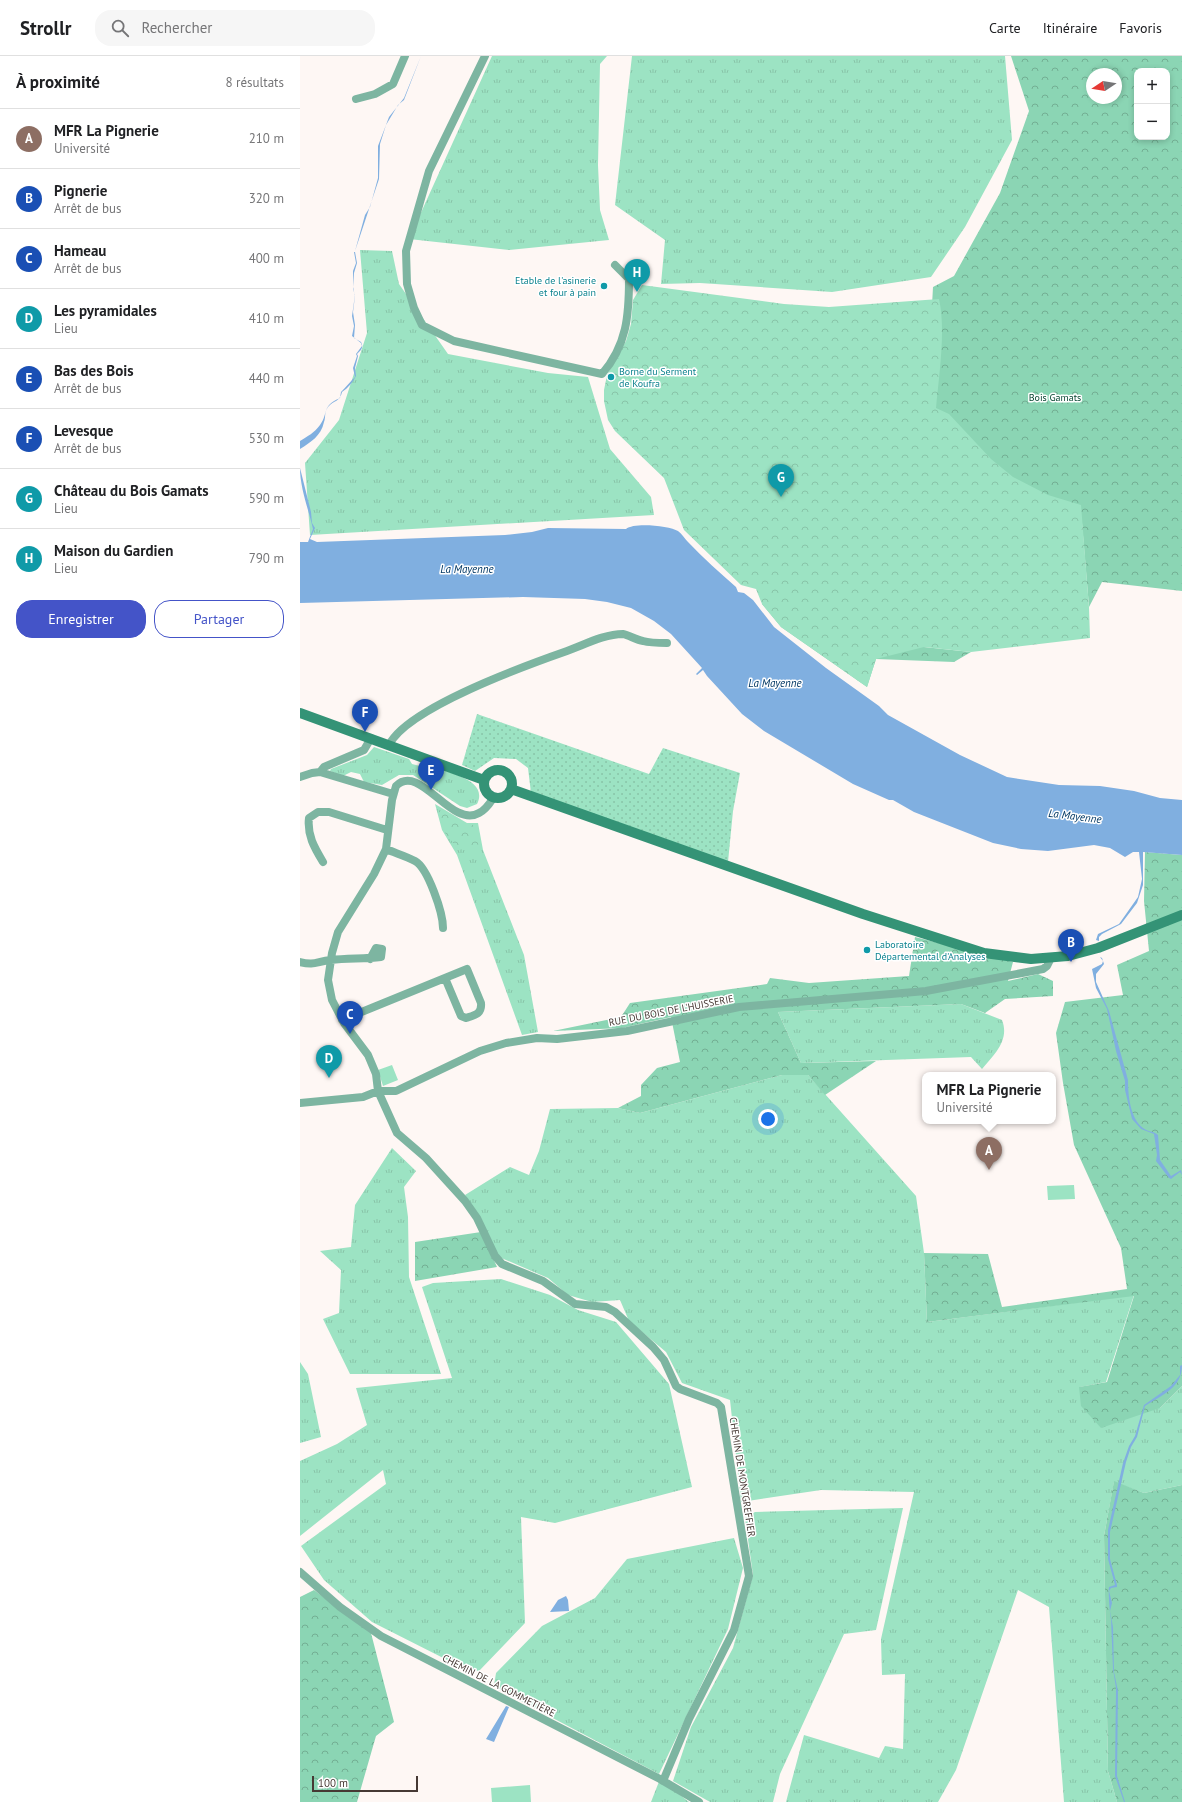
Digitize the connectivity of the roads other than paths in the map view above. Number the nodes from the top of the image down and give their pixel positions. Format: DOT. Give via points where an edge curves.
graph roads {
  1 [pos="404,56"];
  2 [pos="485,56"];
  3 [pos="356,100"];
  4 [pos="616,265"];
  5 [pos="667,643"];
  6 [pos="300,713"];
  7 [pos="371,738"];
  8 [pos="389,745"];
  9 [pos="320,772"];
  10 [pos="300,777"];
  11 [pos="484,780"];
  12 [pos="511,789"];
  13 [pos="393,794"];
  14 [pos="494,797"];
  15 [pos="387,830"];
  16 [pos="386,849"];
  17 [pos="323,862"];
  18 [pos="1182,915"];
  19 [pos="443,928"];
  20 [pos="1051,958"];
  21 [pos="370,959"];
  22 [pos="330,960"];
  23 [pos="300,962"];
  24 [pos="445,978"];
  25 [pos="342,1020"];
  26 [pos="378,1091"];
  27 [pos="300,1103"];
  28 [pos="300,1572"];
  29 [pos="663,1781"];
  30 [pos="699,1802"];
  1 -- 3 [label="street" via="393,84"];
  2 -- 4 [label="street" via="429,171 406,251 407,284 422,325 454,342 602,374 610,365 623,339 629,308 629,279"];
  5 -- 8 [label="street" via="642,641 623,634 606,637 530,664 430,709 399,732"];
  6 -- 7 [label="main road"];
  7 -- 8 [label="main road"];
  7 -- 9 [label="street" via="364,750 324,767"];
  8 -- 11 [label="main road"];
  9 -- 10 [label="street"];
  9 -- 13 [label="street"];
  11 -- 12 [label="main road" via="489,772 503,770 512,780"];
  11 -- 14 [label="main road" via="487,792"];
  12 -- 14 [label="main road" via="502,797"];
  12 -- 20 [label="main road" via="961,947 1006,957"];
  13 -- 14 [label="street" via="405,780 415,782 466,815 479,814"];
  13 -- 15 [label="street"];
  15 -- 16 [label="street"];
  15 -- 17 [label="street" via="329,812 318,812 309,818 308,829 313,846"];
  16 -- 19 [label="street" via="415,861 423,869 443,917"];
  16 -- 22 [label="street" via="374,874 338,932"];
  18 -- 20 [label="main road" via="1098,948"];
  20 -- 26 [label="street, RUE DU BOIS DE L'HUISSERIE" via="1043,969 926,991 739,1007 627,1031 506,1043 480,1051 396,1091"];
  21 -- 22 [label="street"];
  22 -- 23 [label="street" via="312,965"];
  22 -- 25 [label="street" via="328,980 332,1000"];
  24 -- 24 [label="street" via="467,969 481,1003 479,1012 466,1018 461,1016"];
  24 -- 25 [label="street"];
  25 -- 26 [label="street" via="368,1055 376,1074"];
  26 -- 27 [label="street, RUE DU BOIS DE L'HUISSERIE" via="363,1097"];
  26 -- 29 [label="street, CHEMIN DE MONTGREFFIER" via="397,1133 426,1158 465,1201 477,1218 490,1249 502,1264 543,1281 575,1304 606,1307 615,1312 664,1360 676,1386 721,1407 749,1576 734,1630 689,1719"];
  28 -- 29 [label="street, CHEMIN DE LA GOMMETIÈRE" via="340,1607 382,1636"];
  29 -- 30 [label="street, CHEMIN DE LA GOMMETIÈRE"];
}
